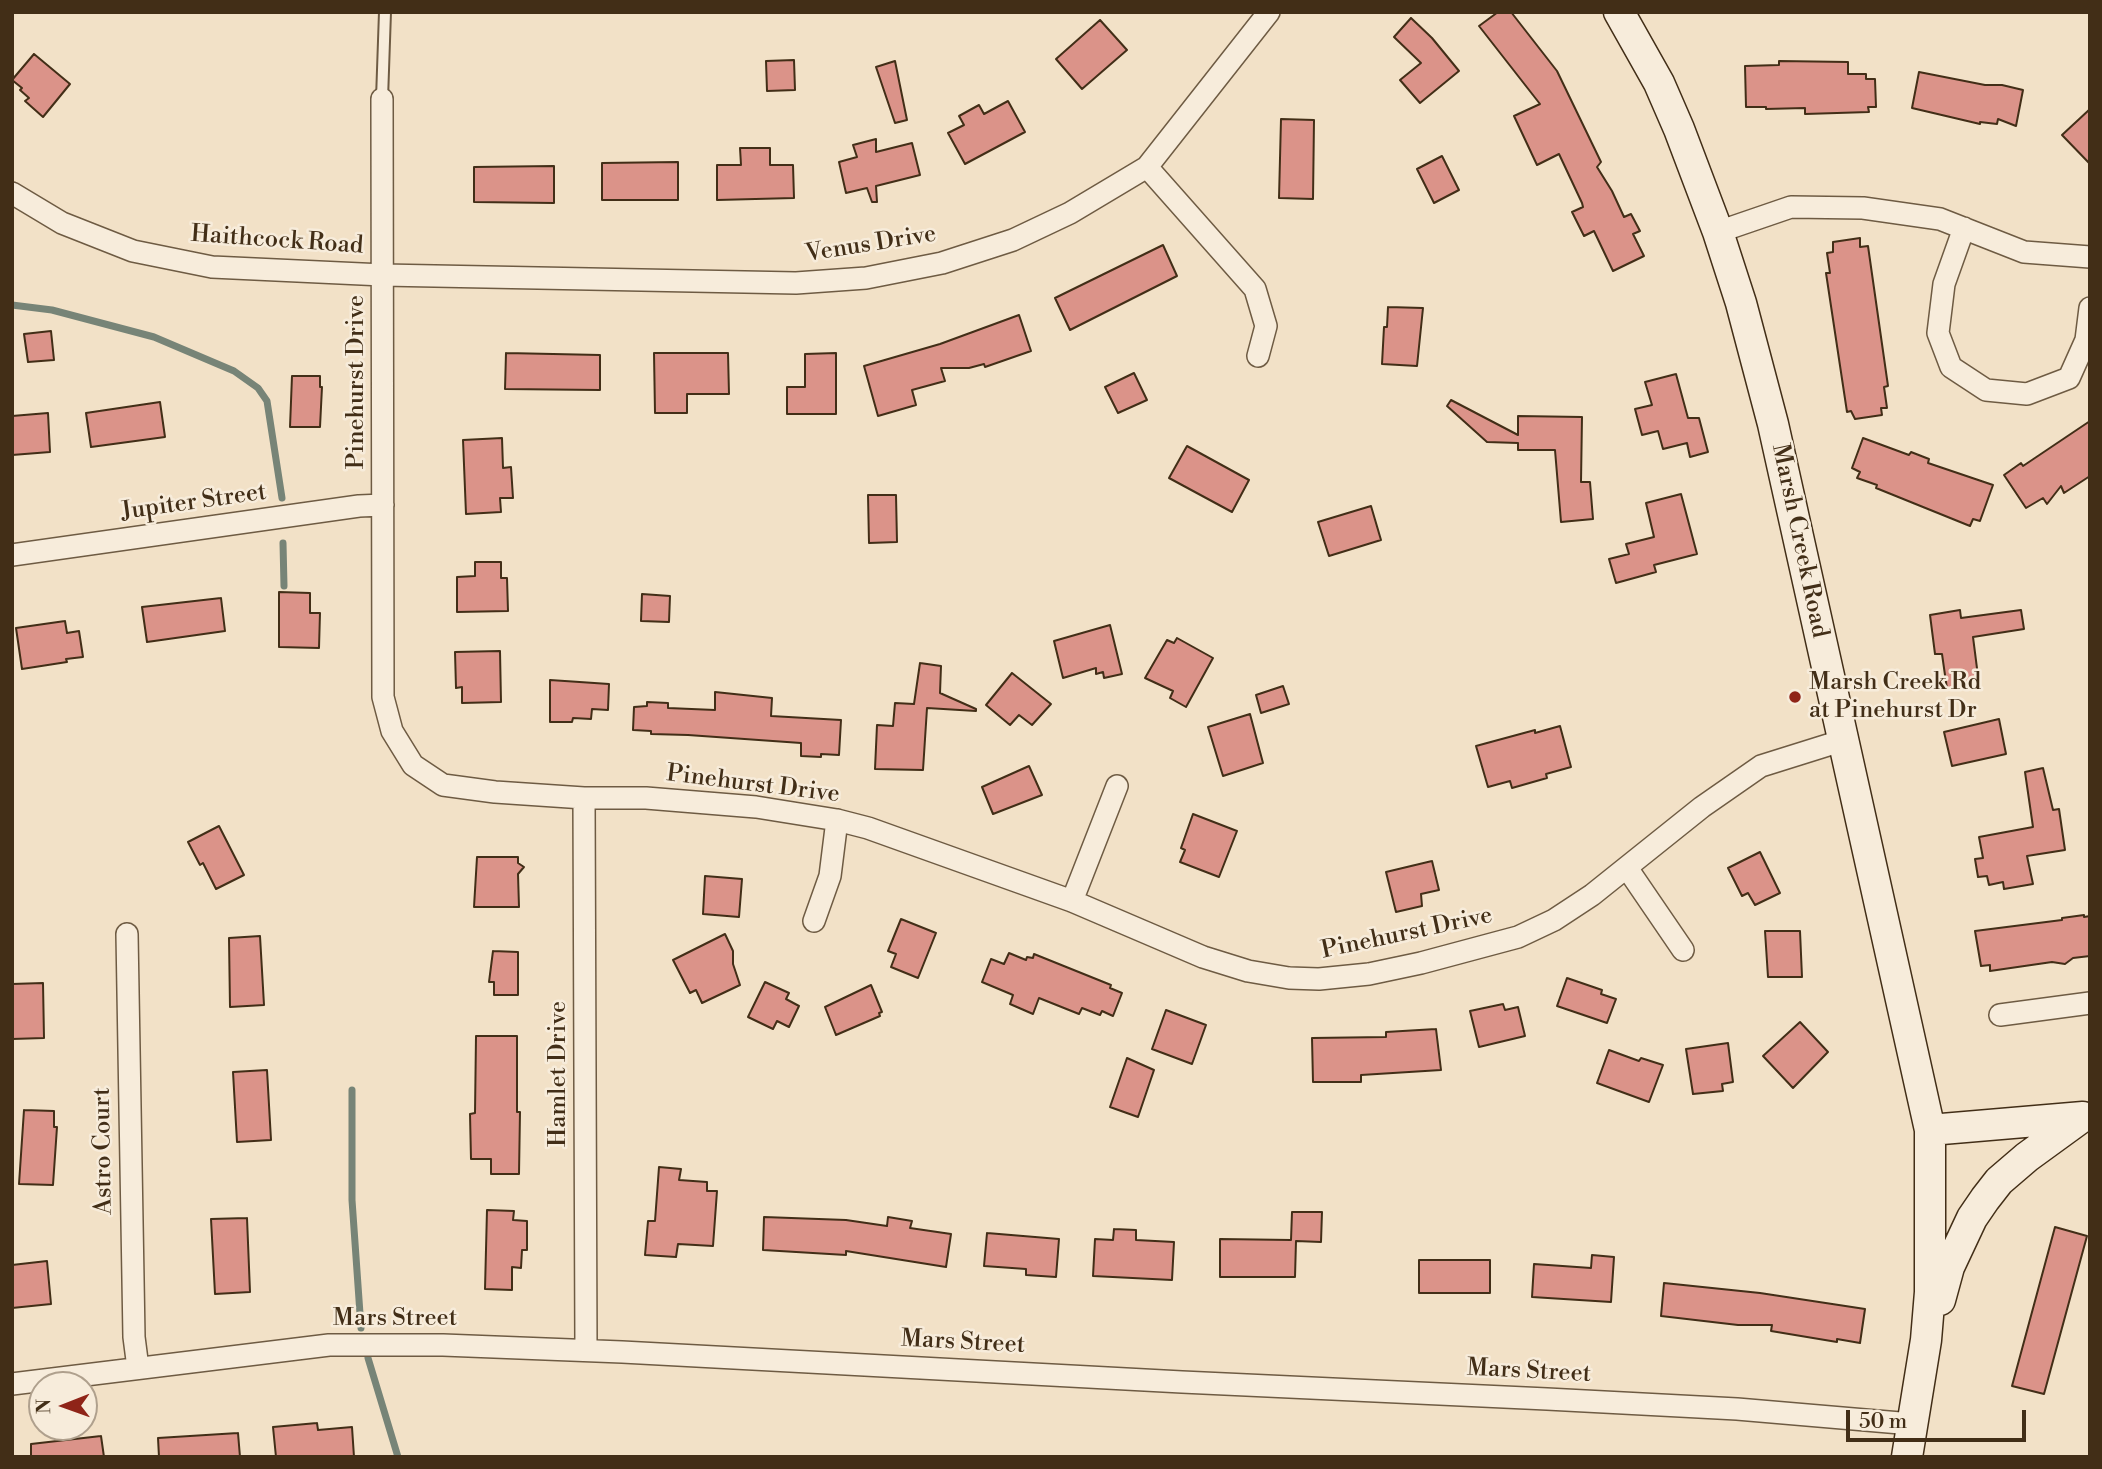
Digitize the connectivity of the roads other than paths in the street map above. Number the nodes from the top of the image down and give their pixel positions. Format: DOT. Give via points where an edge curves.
graph roads {
  1 [pos="1269,12"];
  2 [pos="1619,12"];
  3 [pos="387,14"];
  4 [pos="382,99"];
  5 [pos="1147,167"];
  6 [pos="12,193"];
  7 [pos="1964,228"];
  8 [pos="1718,232"];
  9 [pos="2090,257"];
  10 [pos="383,275"];
  11 [pos="2090,308"];
  12 [pos="1258,356"];
  13 [pos="383,505"];
  14 [pos="12,555"];
  15 [pos="1844,740"];
  16 [pos="1117,786"];
  17 [pos="584,798"];
  18 [pos="837,820"];
  19 [pos="1628,868"];
  20 [pos="1072,901"];
  21 [pos="814,921"];
  22 [pos="127,934"];
  23 [pos="1682,950"];
  24 [pos="2090,1003"];
  25 [pos="2000,1015"];
  26 [pos="2086,1117"];
  27 [pos="1930,1130"];
  28 [pos="1926,1340"];
  29 [pos="586,1350"];
  30 [pos="138,1368"];
  31 [pos="12,1384"];
  32 [pos="1912,1424"];
  33 [pos="1907,1457"];
  1 -- 5 [label="street, Venus Drive"];
  2 -- 8 [label="street, Marsh Creek Road" via="1659,83"];
  3 -- 4 [label="lane"];
  4 -- 10 [label="street, Pinehurst Drive"];
  5 -- 10 [label="street, Venus Drive" via="1070,213 1013,240 942,263 866,278 796,283"];
  5 -- 12 [label="street" via="1255,289 1266,326"];
  6 -- 10 [label="street, Haithcock Road" via="62,223 133,251 212,267"];
  7 -- 8 [label="street" via="1940,219 1863,208 1791,207"];
  7 -- 9 [label="street" via="2024,251"];
  7 -- 11 [label="street" via="1944,284 1938,333 1951,367 1986,390 2027,394 2069,378 2086,340"];
  8 -- 15 [label="street, Marsh Creek Road" via="1773,424"];
  10 -- 13 [label="street, Pinehurst Drive"];
  13 -- 14 [label="street, Jupiter Street"];
  13 -- 17 [label="street, Pinehurst Drive" via="383,697 392,731 413,765 443,785"];
  15 -- 19 [label="street, Pinehurst Drive" via="1761,766"];
  15 -- 27 [label="street, Marsh Creek Road"];
  16 -- 20 [label="street"];
  17 -- 18 [label="street, Pinehurst Drive" via="755,807"];
  17 -- 29 [label="street, Hamlet Drive"];
  18 -- 20 [label="street, Pinehurst Drive"];
  18 -- 21 [label="street" via="830,876"];
  19 -- 20 [label="street, Pinehurst Drive" via="1554,920 1518,937 1369,974 1319,979 1248,971 1203,957"];
  19 -- 23 [label="street"];
  22 -- 30 [label="street, Astro Court"];
  24 -- 25 [label="street"];
  26 -- 27 [label="street"];
  26 -- 28 [label="street" via="2026,1157 1985,1199 1949,1267"];
  27 -- 28 [label="street, Marsh Creek Road"];
  28 -- 32 [label="street"];
  29 -- 30 [label="street, Mars Street" via="329,1345"];
  29 -- 32 [label="street, Mars Street" via="1750,1410"];
  30 -- 31 [label="street, Mars Street"];
  32 -- 33 [label="street"];
}
